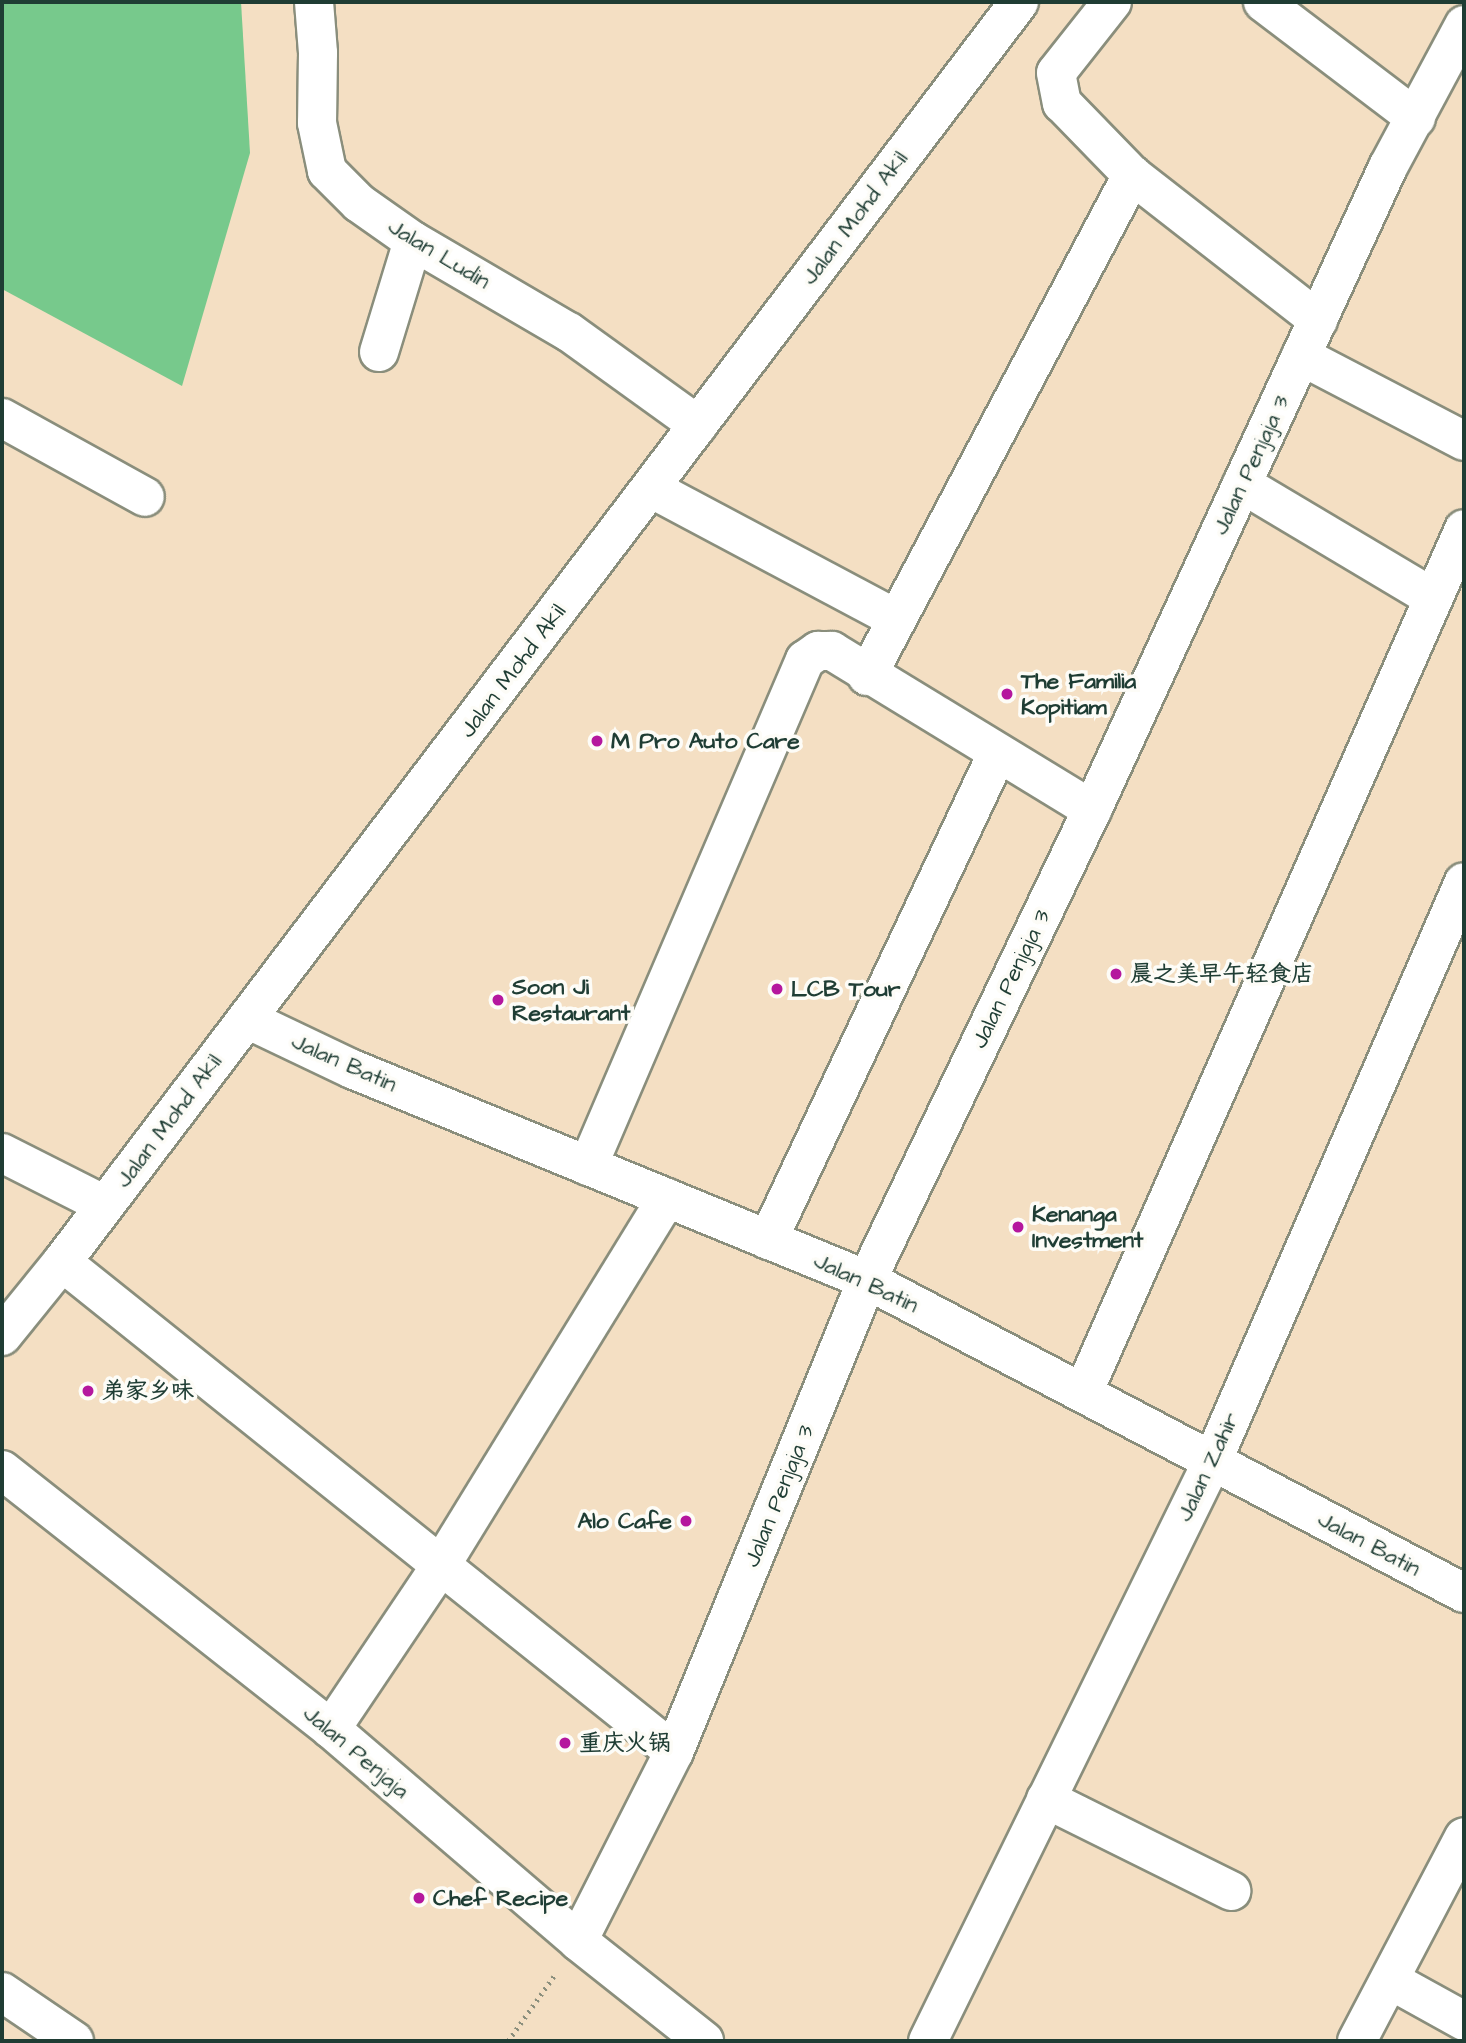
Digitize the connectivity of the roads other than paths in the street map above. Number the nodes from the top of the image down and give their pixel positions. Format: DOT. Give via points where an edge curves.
graph roads {
  1 [pos="314,2"];
  2 [pos="1019,2"];
  3 [pos="1112,2"];
  4 [pos="1263,2"];
  5 [pos="1464,25"];
  6 [pos="1416,118"];
  7 [pos="1132,175"];
  8 [pos="413,241"];
  9 [pos="1318,320"];
  10 [pos="379,352"];
  11 [pos="1301,356"];
  12 [pos="2,418"];
  13 [pos="698,425"];
  14 [pos="1464,441"];
  15 [pos="1242,484"];
  16 [pos="652,489"];
  17 [pos="145,497"];
  18 [pos="1464,529"];
  19 [pos="1433,598"];
  20 [pos="897,619"];
  21 [pos="867,676"];
  22 [pos="997,754"];
  23 [pos="1092,810"];
  24 [pos="1464,882"];
  25 [pos="247,1019"];
  26 [pos="2,1153"];
  27 [pos="588,1166"];
  28 [pos="667,1198"];
  29 [pos="105,1205"];
  30 [pos="768,1240"];
  31 [pos="62,1262"];
  32 [pos="867,1280"];
  33 [pos="2,1336"];
  34 [pos="1083,1394"];
  35 [pos="1212,1462"];
  36 [pos="5,1481"];
  37 [pos="441,1565"];
  38 [pos="1464,1593"];
  39 [pos="331,1729"];
  40 [pos="674,1752"];
  41 [pos="1046,1799"];
  42 [pos="1464,1837"];
  43 [pos="1230,1891"];
  44 [pos="578,1941"];
  45 [pos="1390,1980"];
  46 [pos="2,1992"];
  47 [pos="1464,2021"];
  48 [pos="74,2041"];
  49 [pos="704,2041"];
  50 [pos="928,2041"];
  51 [pos="1357,2041"];
  1 -- 8 [label="street, Jalan Ludin" via="317,123 327,171 359,203"];
  2 -- 13 [label="street, Jalan Mohd Akil"];
  3 -- 7 [label="street" via="1056,73 1062,103"];
  4 -- 6 [label="street"];
  5 -- 6 [label="street, Jalan Penjaja 3"];
  6 -- 9 [label="street, Jalan Penjaja 3" via="1388,167"];
  7 -- 9 [label="street"];
  7 -- 20 [label="street"];
  8 -- 10 [label="street"];
  8 -- 13 [label="street, Jalan Ludin" via="569,332"];
  9 -- 11 [label="street, Jalan Penjaja 3"];
  11 -- 14 [label="street"];
  11 -- 15 [label="street, Jalan Penjaja 3"];
  12 -- 17 [label="street"];
  13 -- 16 [label="street, Jalan Mohd Akil"];
  15 -- 19 [label="street"];
  15 -- 23 [label="street, Jalan Penjaja 3"];
  16 -- 20 [label="street"];
  16 -- 25 [label="street, Jalan Mohd Akil"];
  18 -- 19 [label="street"];
  19 -- 34 [label="street"];
  20 -- 21 [label="street"];
  21 -- 22 [label="street"];
  21 -- 27 [label="street" via="832,652 818,651 804,660"];
  22 -- 23 [label="street"];
  22 -- 30 [label="street"];
  23 -- 32 [label="street, Jalan Penjaja 3"];
  24 -- 35 [label="street, Jalan Zahir"];
  25 -- 27 [label="street, Jalan Batin" via="352,1069"];
  25 -- 29 [label="street, Jalan Mohd Akil"];
  26 -- 29 [label="street"];
  27 -- 28 [label="street, Jalan Batin"];
  28 -- 30 [label="street, Jalan Batin"];
  28 -- 37 [label="street"];
  29 -- 31 [label="street, Jalan Mohd Akil"];
  30 -- 32 [label="street, Jalan Batin"];
  31 -- 33 [label="street, Jalan Mohd Akil"];
  31 -- 37 [label="street"];
  32 -- 34 [label="street, Jalan Batin"];
  32 -- 40 [label="street, Jalan Penjaja 3"];
  34 -- 35 [label="street, Jalan Batin"];
  35 -- 38 [label="street, Jalan Batin"];
  35 -- 41 [label="street, Jalan Zahir"];
  36 -- 39 [label="street, Jalan Penjaja"];
  37 -- 39 [label="street"];
  37 -- 40 [label="street"];
  39 -- 44 [label="street, Jalan Penjaja"];
  40 -- 44 [label="street, Jalan Penjaja 3"];
  41 -- 43 [label="street"];
  41 -- 50 [label="street, Jalan Zahir"];
  42 -- 45 [label="street"];
  44 -- 49 [label="street, Jalan Penjaja"];
  45 -- 47 [label="street"];
  45 -- 51 [label="street"];
  46 -- 48 [label="street"];
}
